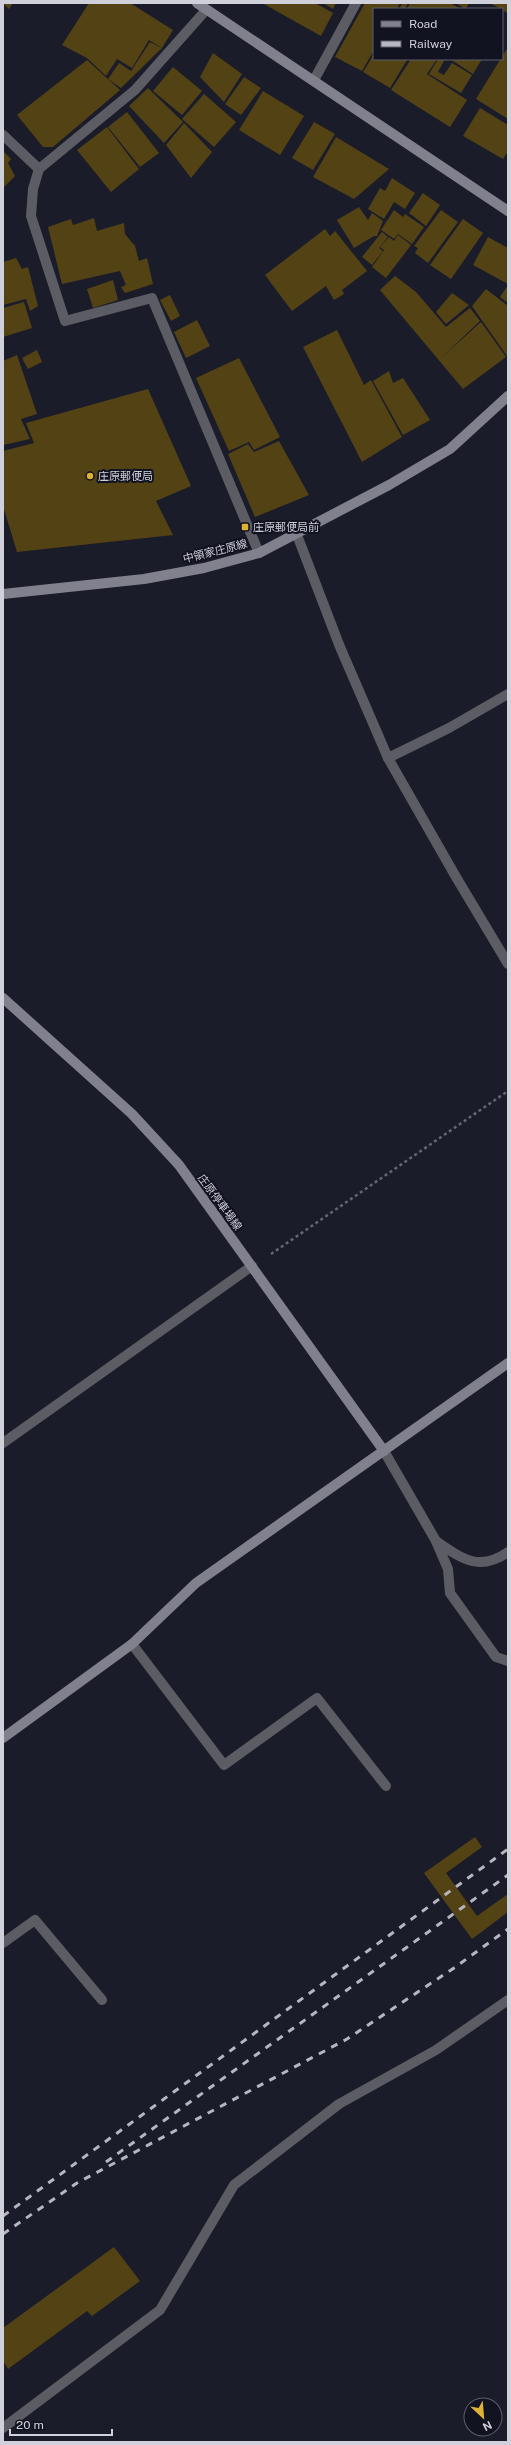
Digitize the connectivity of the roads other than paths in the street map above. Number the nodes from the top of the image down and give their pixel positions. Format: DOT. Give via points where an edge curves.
graph roads {
  1 [pos="197,3"];
  2 [pos="356,3"];
  3 [pos="206,10"];
  4 [pos="314,80"];
  5 [pos="3,136"];
  6 [pos="39,168"];
  7 [pos="508,211"];
  8 [pos="508,396"];
  9 [pos="296,535"];
  10 [pos="259,553"];
  11 [pos="3,594"];
  12 [pos="508,694"];
  13 [pos="388,758"];
  14 [pos="508,964"];
  15 [pos="3,998"];
  16 [pos="252,1266"];
  17 [pos="508,1363"];
  18 [pos="3,1443"];
  19 [pos="384,1451"];
  20 [pos="436,1541"];
  21 [pos="508,1552"];
  22 [pos="132,1644"];
  23 [pos="508,1661"];
  24 [pos="3,1738"];
  25 [pos="386,1786"];
  26 [pos="3,1943"];
  27 [pos="102,2000"];
  28 [pos="508,2000"];
  29 [pos="3,2428"];
  1 -- 3 [label="main road"];
  2 -- 4 [label="street"];
  3 -- 4 [label="main road"];
  3 -- 6 [label="street" via="135,90"];
  4 -- 7 [label="main road"];
  5 -- 6 [label="street"];
  6 -- 10 [label="street" via="33,189 31,216 65,321 152,298"];
  8 -- 9 [label="main road, 中領家庄原線" via="450,449 390,485"];
  9 -- 10 [label="main road, 中領家庄原線"];
  9 -- 13 [label="street" via="340,647"];
  10 -- 11 [label="main road, 中領家庄原線" via="204,568 144,579"];
  12 -- 13 [label="street" via="449,728"];
  13 -- 14 [label="street"];
  15 -- 16 [label="main road, 庄原停車場線" via="137,1120 179,1165"];
  16 -- 18 [label="street"];
  16 -- 19 [label="main road, 庄原停車場線"];
  17 -- 19 [label="main road"];
  19 -- 20 [label="street"];
  19 -- 22 [label="main road" via="196,1583"];
  20 -- 21 [label="street" via="458,1557 481,1564"];
  20 -- 23 [label="street" via="448,1569 450,1593 496,1657"];
  22 -- 24 [label="main road"];
  22 -- 25 [label="street" via="224,1764 317,1698"];
  26 -- 27 [label="street" via="35,1920"];
  28 -- 29 [label="street" via="436,2050 338,2104 234,2186 160,2310"];
}
